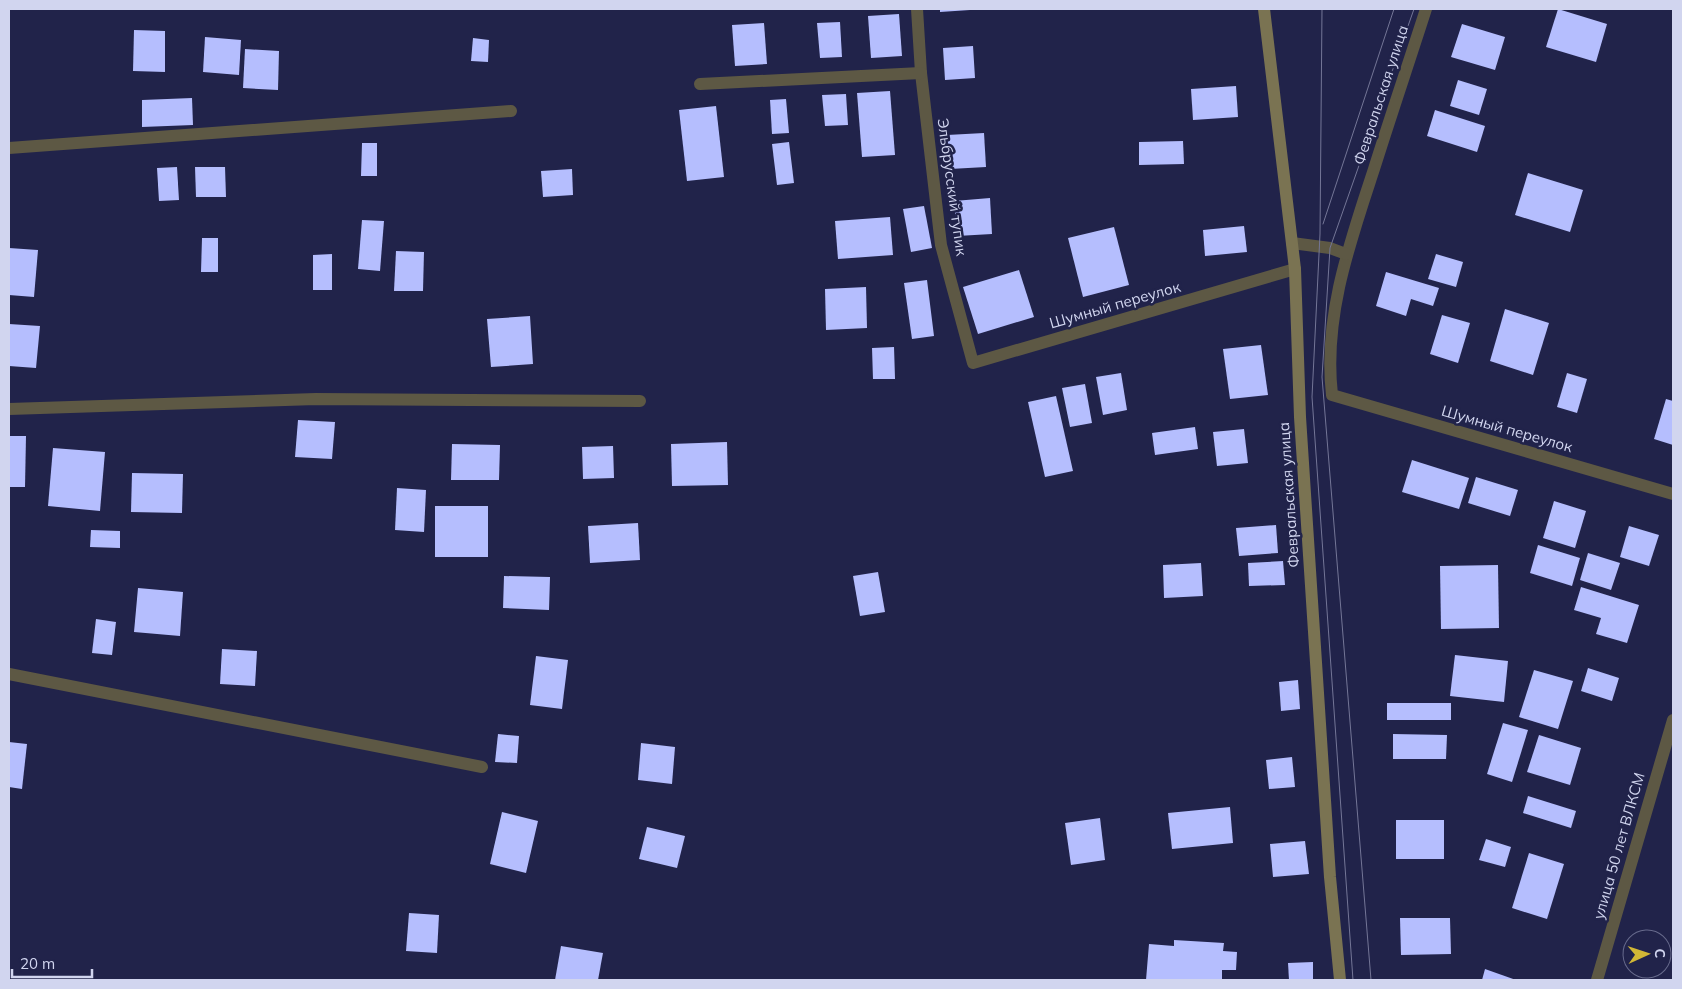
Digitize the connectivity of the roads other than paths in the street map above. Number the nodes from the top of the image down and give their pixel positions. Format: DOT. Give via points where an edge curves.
graph roads {
  1 [pos="917,9"];
  2 [pos="1264,9"];
  3 [pos="1426,9"];
  4 [pos="921,73"];
  5 [pos="700,84"];
  6 [pos="511,111"];
  7 [pos="9,148"];
  8 [pos="1292,243"];
  9 [pos="1346,254"];
  10 [pos="1295,269"];
  11 [pos="972,363"];
  12 [pos="1332,396"];
  13 [pos="640,401"];
  14 [pos="9,409"];
  15 [pos="1673,494"];
  16 [pos="9,674"];
  17 [pos="1673,720"];
  18 [pos="482,767"];
  19 [pos="1340,980"];
  20 [pos="1597,980"];
  1 -- 4 [label="street, Эльбрусский тупик"];
  2 -- 8 [label="street, Февральская улица"];
  3 -- 9 [label="street, Февральская улица"];
  4 -- 5 [label="street"];
  4 -- 11 [label="street, Эльбрусский тупик" via="941,245"];
  6 -- 7 [label="street"];
  8 -- 9 [label="street" via="1330,248"];
  8 -- 10 [label="street, Февральская улица"];
  9 -- 12 [label="street, Февральская улица" via="1329,369"];
  10 -- 11 [label="street, Шумный переулок"];
  10 -- 19 [label="street, Февральская улица" via="1300,417 1330,877"];
  12 -- 15 [label="street, Шумный переулок"];
  13 -- 14 [label="street" via="316,399"];
  16 -- 18 [label="street"];
  17 -- 20 [label="street, улица 50 лет ВЛКСМ"];
}
